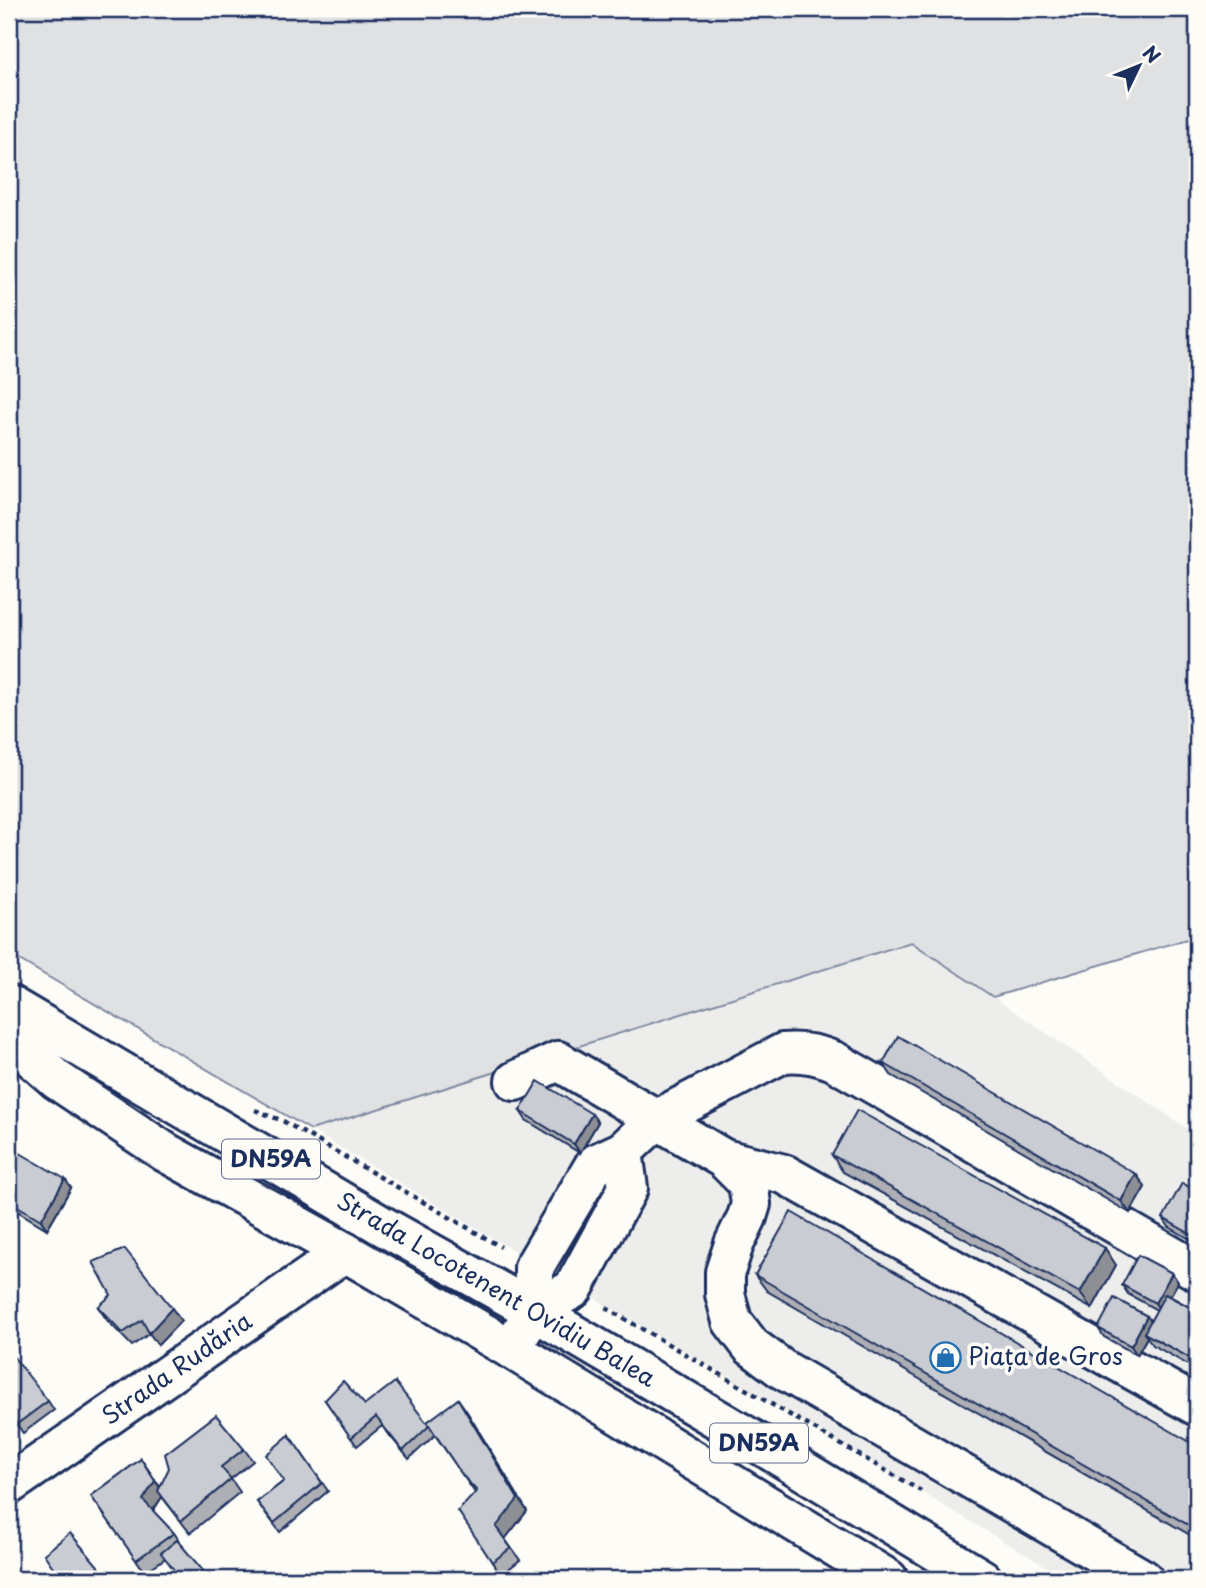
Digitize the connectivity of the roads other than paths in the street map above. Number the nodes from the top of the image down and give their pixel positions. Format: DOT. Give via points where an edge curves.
graph roads {
  1 [pos="9,1005"];
  2 [pos="9,1038"];
  3 [pos="515,1080"];
  4 [pos="657,1119"];
  5 [pos="724,1159"];
  6 [pos="345,1252"];
  7 [pos="1197,1271"];
  8 [pos="534,1311"];
  9 [pos="511,1349"];
  10 [pos="1197,1406"];
  11 [pos="9,1485"];
  12 [pos="887,1579"];
  13 [pos="982,1579"];
  14 [pos="1143,1579"];
  1 -- 8 [label="main road, Strada Locotenent Ovidiu Balea / DN59A"];
  2 -- 6 [label="main road, Strada Locotenent Ovidiu Balea / DN59A" via="57,1080 165,1152"];
  3 -- 4 [label="main road" via="558,1061"];
  4 -- 5 [label="main road"];
  4 -- 7 [label="main road" via="783,1053 817,1055"];
  4 -- 8 [label="main road" via="623,1151 595,1164 534,1267"];
  5 -- 10 [label="main road" via="783,1174"];
  5 -- 14 [label="main road" via="748,1183 751,1204 734,1244 725,1294 732,1321 751,1346 782,1369"];
  6 -- 9 [label="main road, Strada Locotenent Ovidiu Balea / DN59A"];
  6 -- 11 [label="main road, Strada Rudăria"];
  8 -- 9 [label="main road"];
  8 -- 13 [label="main road, Strada Locotenent Ovidiu Balea / DN59A"];
  9 -- 12 [label="main road, Strada Locotenent Ovidiu Balea / DN59A"];
}
